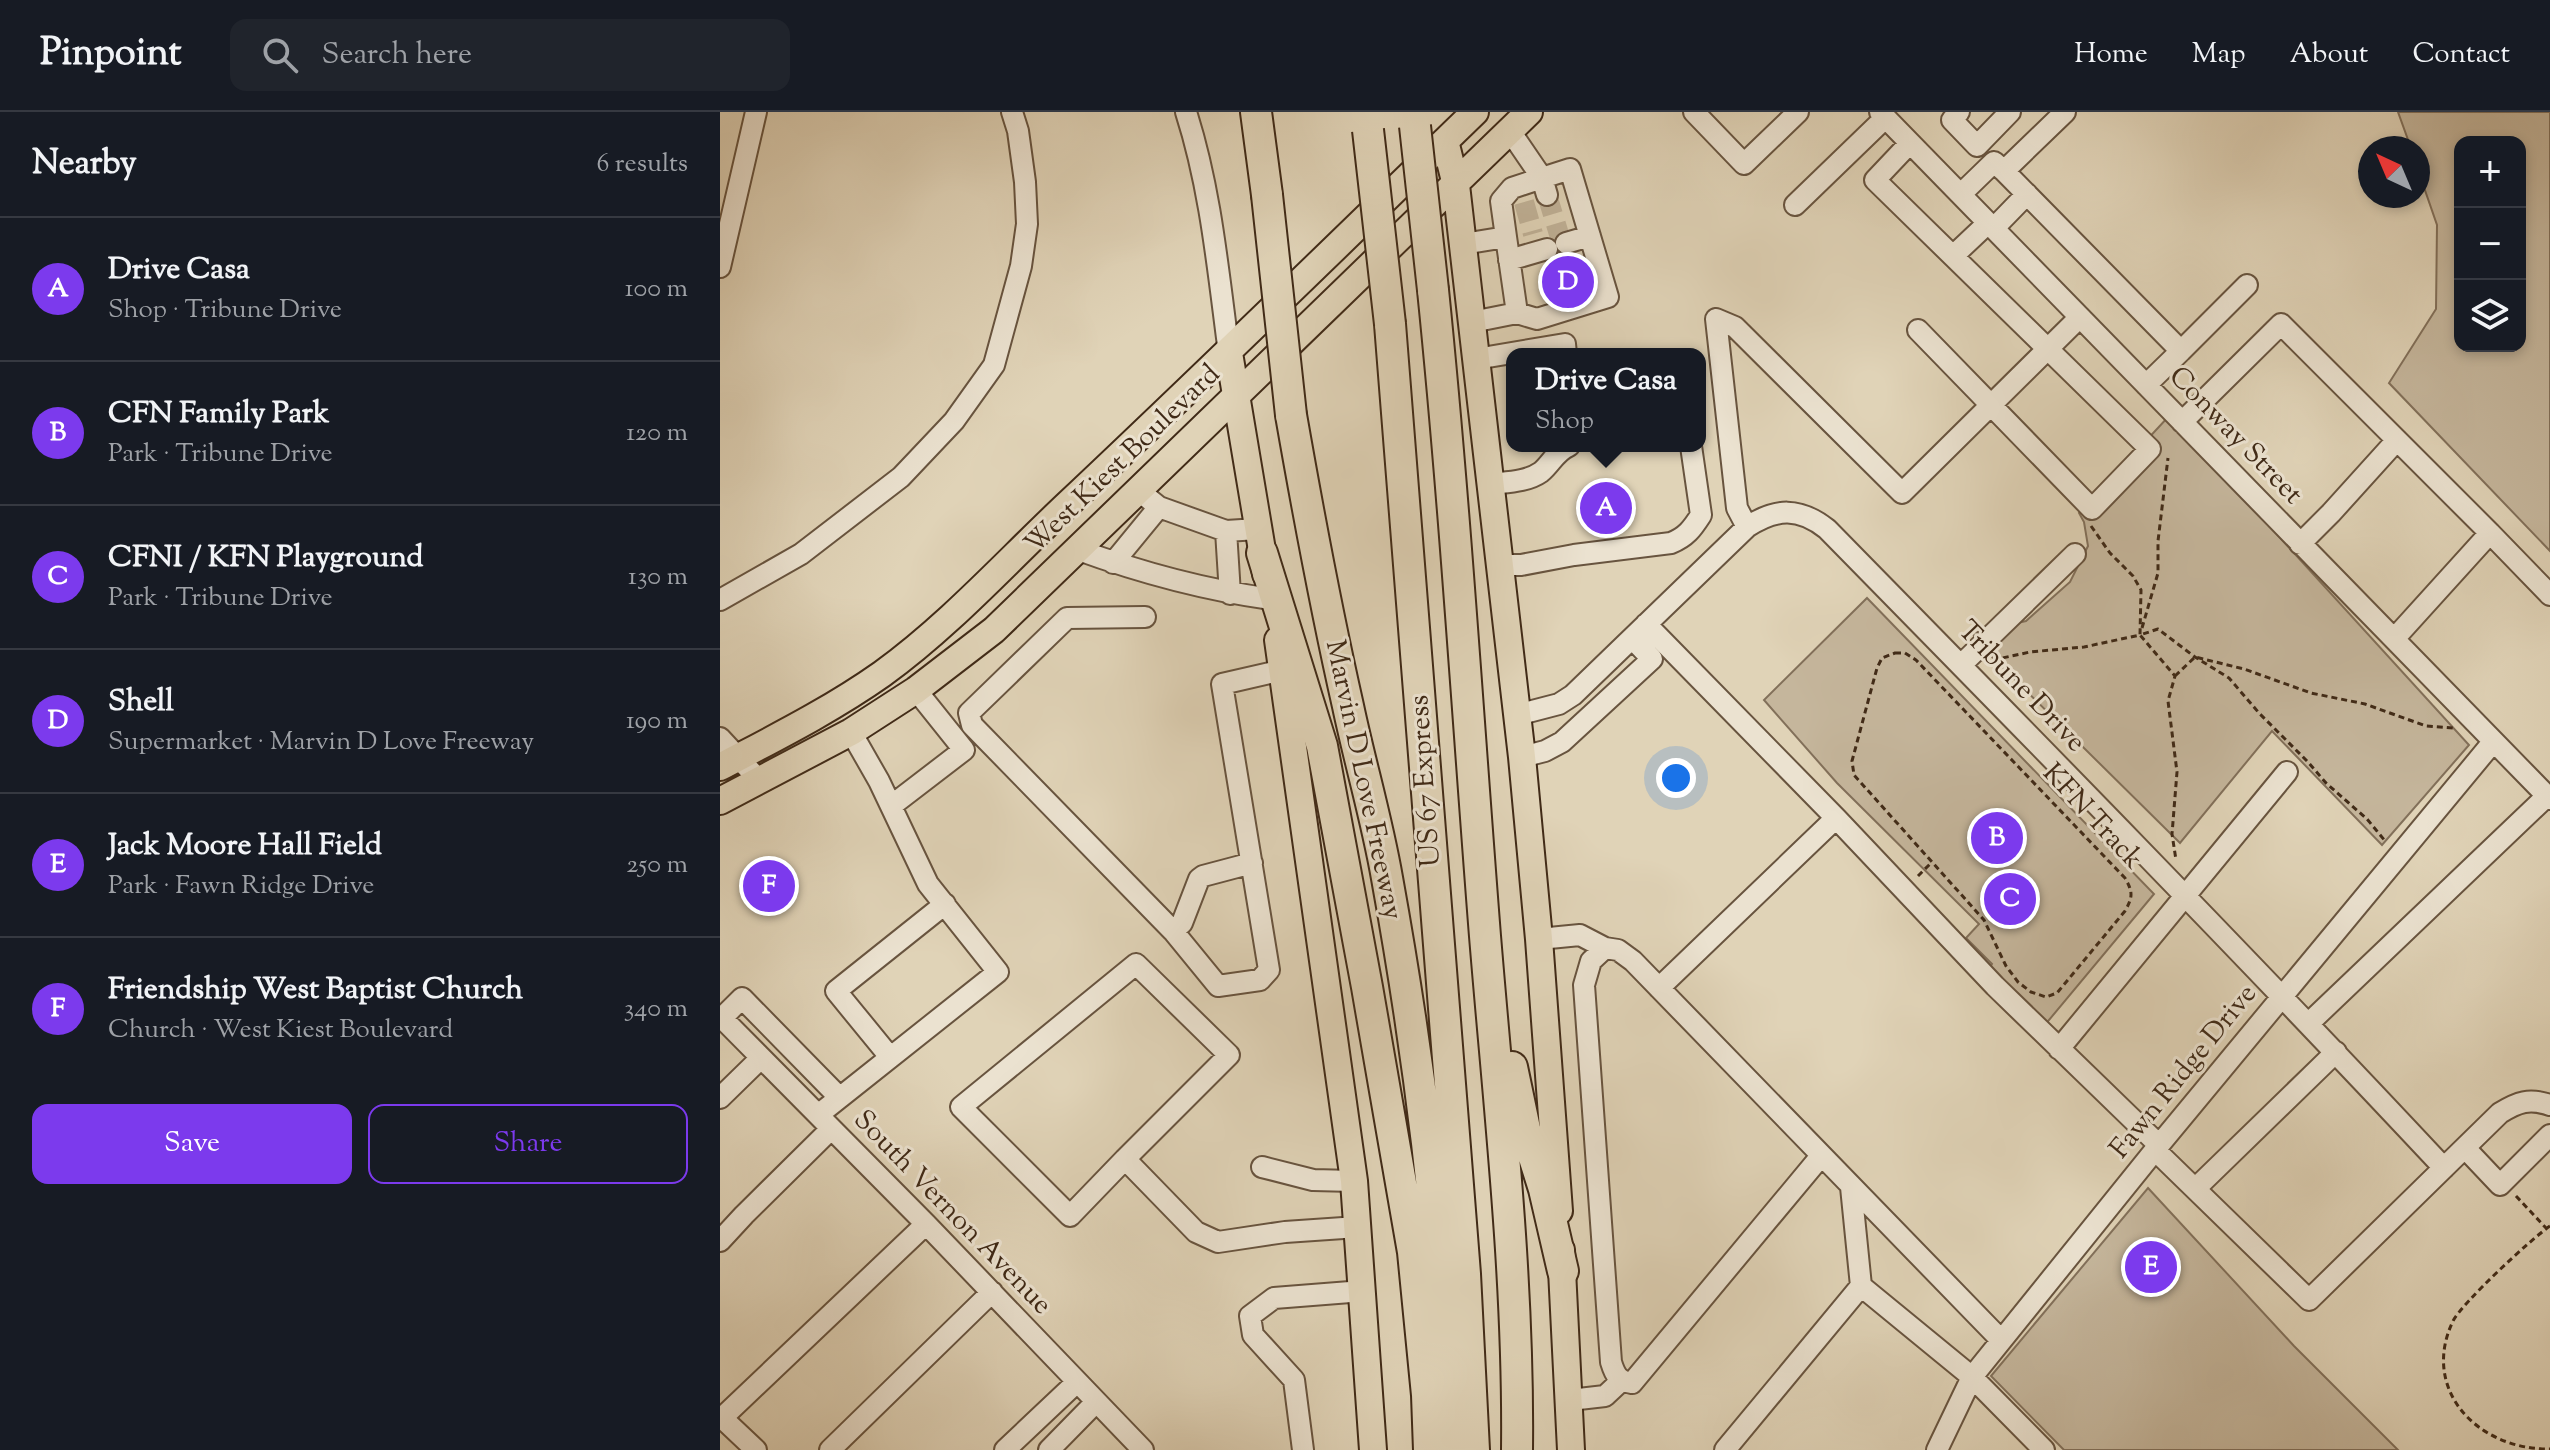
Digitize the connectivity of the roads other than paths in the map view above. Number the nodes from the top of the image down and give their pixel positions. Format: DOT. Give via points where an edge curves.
graph roads {
  1 [pos="756,112"];
  2 [pos="1012,112"];
  3 [pos="1186,112"];
  4 [pos="1256,112"];
  5 [pos="1475,112"];
  6 [pos="1529,112"];
  7 [pos="1694,112"];
  8 [pos="1798,112"];
  9 [pos="2010,112"];
  10 [pos="2065,112"];
  11 [pos="1952,115"];
  12 [pos="1888,116"];
  13 [pos="1414,119"];
  14 [pos="1367,121"];
  15 [pos="1510,131"];
  16 [pos="1445,141"];
  17 [pos="1910,143"];
  18 [pos="1977,146"];
  19 [pos="1999,167"];
  20 [pos="1456,185"];
  21 [pos="1544,186"];
  22 [pos="1961,194"];
  23 [pos="2027,194"];
  24 [pos="1795,205"];
  25 [pos="1991,225"];
  26 [pos="1590,236"];
  27 [pos="1506,237"];
  28 [pos="1463,244"];
  29 [pos="1953,256"];
  30 [pos="1509,260"];
  31 [pos="720,267"];
  32 [pos="2247,285"];
  33 [pos="1517,313"];
  34 [pos="2080,317"];
  35 [pos="1472,322"];
  36 [pos="1918,330"];
  37 [pos="2177,347"];
  38 [pos="1541,348"];
  39 [pos="1565,348"];
  40 [pos="2048,349"];
  41 [pos="1229,353"];
  42 [pos="1506,354"];
  43 [pos="1476,359"];
  44 [pos="2146,385"];
  45 [pos="1235,396"];
  46 [pos="1991,406"];
  47 [pos="2182,422"];
  48 [pos="2397,440"];
  49 [pos="1558,452"];
  50 [pos="1692,452"];
  51 [pos="1491,484"];
  52 [pos="1138,490"];
  53 [pos="1159,507"];
  54 [pos="1050,521"];
  55 [pos="1747,527"];
  56 [pos="1226,531"];
  57 [pos="2490,533"];
  58 [pos="1260,541"];
  59 [pos="2300,544"];
  60 [pos="1076,549"];
  61 [pos="2075,554"];
  62 [pos="1113,563"];
  63 [pos="1500,565"];
  64 [pos="1230,594"];
  65 [pos="2550,595"];
  66 [pos="1271,599"];
  67 [pos="720,600"];
  68 [pos="1145,617"];
  69 [pos="1639,631"];
  70 [pos="2394,639"];
  71 [pos="1660,654"];
  72 [pos="1966,660"];
  73 [pos="1283,670"];
  74 [pos="916,690"];
  75 [pos="819,715"];
  76 [pos="1517,715"];
  77 [pos="844,737"];
  78 [pos="720,738"];
  79 [pos="2493,742"];
  80 [pos="1522,757"];
  81 [pos="729,762"];
  82 [pos="2287,772"];
  83 [pos="759,780"];
  84 [pos="2548,798"];
  85 [pos="720,801"];
  86 [pos="891,806"];
  87 [pos="1836,818"];
  88 [pos="1252,863"];
  89 [pos="2190,890"];
  90 [pos="945,904"];
  91 [pos="1173,931"];
  92 [pos="1539,939"];
  93 [pos="1605,948"];
  94 [pos="1488,972"];
  95 [pos="1659,988"];
  96 [pos="2281,997"];
  97 [pos="721,1017"];
  98 [pos="2308,1024"];
  99 [pos="2059,1049"];
  100 [pos="2336,1052"];
  101 [pos="890,1057"];
  102 [pos="761,1058"];
  103 [pos="839,1097"];
  104 [pos="720,1098"];
  105 [pos="2550,1105"];
  106 [pos="824,1122"];
  107 [pos="2550,1135"];
  108 [pos="2157,1148"];
  109 [pos="2465,1148"];
  110 [pos="1821,1156"];
  111 [pos="1125,1159"];
  112 [pos="1262,1167"];
  113 [pos="2444,1168"];
  114 [pos="1354,1181"];
  115 [pos="1851,1187"];
  116 [pos="2196,1188"];
  117 [pos="926,1224"];
  118 [pos="1358,1227"];
  119 [pos="720,1241"];
  120 [pos="1563,1271"];
  121 [pos="1861,1286"];
  122 [pos="1363,1291"];
  123 [pos="992,1292"];
  124 [pos="2001,1340"];
  125 [pos="1972,1377"];
  126 [pos="1621,1381"];
  127 [pos="1077,1382"];
  128 [pos="1570,1400"];
  129 [pos="1096,1402"];
  130 [pos="722,1417"];
  131 [pos="756,1450"];
  132 [pos="830,1450"];
  133 [pos="1005,1450"];
  134 [pos="1049,1450"];
  135 [pos="1143,1450"];
  136 [pos="1303,1450"];
  137 [pos="1373,1450"];
  138 [pos="1429,1450"];
  139 [pos="1450,1450"];
  140 [pos="1474,1450"];
  141 [pos="1517,1450"];
  142 [pos="1571,1450"];
  143 [pos="1725,1450"];
  144 [pos="1937,1450"];
  145 [pos="2044,1450"];
  1 -- 31 [label="street"];
  2 -- 67 [label="street" via="1027,224 994,365 954,421 901,477 801,554"];
  3 -- 41 [label="street, Marvin D Love Freeway" via="1212,217"];
  4 -- 139 [label="highway, Marvin D Love Freeway, bridge" via="1291,415 1317,566 1387,875 1410,1018 1440,1273"];
  5 -- 16 [label="main road, West Kiest Boulevard"];
  6 -- 15 [label="main road, West Kiest Boulevard"];
  7 -- 8 [label="street" via="1744,164"];
  9 -- 18 [label="street"];
  10 -- 19 [label="street"];
  11 -- 18 [label="street"];
  12 -- 17 [label="street, Conway Street"];
  12 -- 24 [label="street"];
  13 -- 94 [label="highway, bridge" via="1458,561"];
  14 -- 140 [label="highway, US 67 Express, bridge" via="1390,324 1465,1274"];
  15 -- 20 [label="main road, West Kiest Boulevard"];
  15 -- 21 [label="street"];
  16 -- 20 [label="main road"];
  16 -- 41 [label="main road, West Kiest Boulevard"];
  17 -- 22 [label="street, Conway Street"];
  17 -- 29 [label="street" via="1875,180"];
  18 -- 19 [label="street"];
  19 -- 22 [label="street"];
  19 -- 23 [label="street"];
  20 -- 28 [label="main road"];
  20 -- 45 [label="main road, West Kiest Boulevard"];
  21 -- 26 [label="street" via="1570,169"];
  21 -- 27 [label="street" via="1522,194 1512,188 1501,201"];
  22 -- 25 [label="street, Conway Street"];
  23 -- 25 [label="street"];
  23 -- 37 [label="street"];
  25 -- 29 [label="street"];
  25 -- 34 [label="street, Conway Street"];
  26 -- 30 [label="street" via="1546,244"];
  26 -- 33 [label="street" via="1608,297 1537,319"];
  27 -- 28 [label="street"];
  27 -- 30 [label="street"];
  28 -- 35 [label="main road"];
  29 -- 40 [label="street"];
  30 -- 33 [label="street"];
  32 -- 37 [label="street"];
  33 -- 35 [label="street"];
  34 -- 40 [label="street"];
  34 -- 44 [label="street, Conway Street"];
  35 -- 43 [label="main road"];
  36 -- 46 [label="street"];
  37 -- 44 [label="street"];
  38 -- 39 [label="street"];
  40 -- 46 [label="street"];
  40 -- 46 [label="street" via="2150,449 2092,509"];
  41 -- 45 [label="main road, Marvin D Love Freeway"];
  41 -- 54 [label="main road, West Kiest Boulevard"];
  42 -- 43 [label="street"];
  43 -- 51 [label="main road"];
  44 -- 47 [label="street, Conway Street"];
  45 -- 52 [label="main road, West Kiest Boulevard"];
  45 -- 58 [label="main road, Marvin D Love Freeway"];
  46 -- 55 [label="street" via="1902,493 1735,327 1716,319 1737,508"];
  47 -- 48 [label="street" via="2281,324"];
  47 -- 59 [label="street, Conway Street"];
  48 -- 57 [label="street"];
  48 -- 59 [label="street"];
  49 -- 51 [label="street" via="1541,472"];
  50 -- 63 [label="street" via="1701,515 1683,538"];
  51 -- 63 [label="main road"];
  52 -- 53 [label="street"];
  52 -- 60 [label="main road, West Kiest Boulevard"];
  53 -- 56 [label="street"];
  53 -- 62 [label="street"];
  54 -- 60 [label="main road"];
  54 -- 75 [label="main road, West Kiest Boulevard" via="935,634"];
  55 -- 69 [label="street, Tribune Drive"];
  55 -- 72 [label="street, Tribune Drive" via="1778,513 1812,518"];
  56 -- 58 [label="street"];
  56 -- 64 [label="street"];
  57 -- 65 [label="street"];
  57 -- 70 [label="street"];
  58 -- 66 [label="main road, Marvin D Love Freeway"];
  58 -- 138 [label="highway" via="1322,746 1359,941 1413,1252"];
  59 -- 70 [label="street, Conway Street"];
  60 -- 62 [label="street"];
  60 -- 74 [label="main road, West Kiest Boulevard" via="994,630"];
  61 -- 72 [label="street"];
  62 -- 64 [label="street"];
  63 -- 76 [label="main road"];
  64 -- 66 [label="street"];
  66 -- 73 [label="main road, Marvin D Love Freeway"];
  68 -- 91 [label="street" via="1067,618 969,713 972,725"];
  69 -- 71 [label="street"];
  69 -- 76 [label="street, Tribune Drive" via="1559,704"];
  70 -- 79 [label="street, Conway Street"];
  71 -- 80 [label="street" via="1562,742"];
  71 -- 87 [label="street"];
  72 -- 89 [label="street, Tribune Drive"];
  73 -- 88 [label="street" via="1222,684"];
  73 -- 114 [label="main road, Marvin D Love Freeway"];
  74 -- 77 [label="main road, West Kiest Boulevard"];
  74 -- 86 [label="street" via="964,750"];
  75 -- 77 [label="main road"];
  75 -- 81 [label="main road, West Kiest Boulevard"];
  76 -- 80 [label="main road"];
  77 -- 83 [label="main road, West Kiest Boulevard"];
  77 -- 86 [label="street"];
  78 -- 81 [label="street"];
  79 -- 84 [label="street, Conway Street"];
  79 -- 96 [label="street, Fawn Ridge Drive"];
  80 -- 92 [label="main road"];
  81 -- 83 [label="street"];
  82 -- 89 [label="street"];
  83 -- 85 [label="main road, West Kiest Boulevard"];
  84 -- 98 [label="street"];
  86 -- 90 [label="street" via="928,884"];
  87 -- 95 [label="street"];
  87 -- 99 [label="street"];
  88 -- 91 [label="street" via="1199,879 1182,923"];
  88 -- 91 [label="street" via="1269,970 1260,980 1218,986"];
  89 -- 96 [label="street, Tribune Drive"];
  89 -- 99 [label="street"];
  90 -- 101 [label="street" via="998,972"];
  90 -- 101 [label="street" via="836,991"];
  92 -- 93 [label="street" via="1580,935"];
  92 -- 120 [label="main road"];
  93 -- 95 [label="street" via="1633,961"];
  93 -- 126 [label="street" via="1591,961 1584,985 1611,1362"];
  94 -- 120 [label="highway"];
  94 -- 141 [label="highway" via="1512,1247"];
  95 -- 110 [label="street"];
  96 -- 98 [label="street, Tribune Drive"];
  96 -- 108 [label="street, Fawn Ridge Drive"];
  97 -- 102 [label="street, South Vernon Avenue"];
  97 -- 103 [label="street" via="742,998"];
  98 -- 100 [label="street, Tribune Drive"];
  99 -- 108 [label="street"];
  100 -- 113 [label="street, Tribune Drive"];
  100 -- 116 [label="street"];
  101 -- 103 [label="street"];
  102 -- 104 [label="street"];
  102 -- 106 [label="street, South Vernon Avenue"];
  103 -- 106 [label="street"];
  105 -- 109 [label="street" via="2520,1101"];
  106 -- 117 [label="street, South Vernon Avenue"];
  106 -- 119 [label="street"];
  107 -- 109 [label="street" via="2500,1185"];
  108 -- 116 [label="street"];
  108 -- 124 [label="street, Fawn Ridge Drive"];
  109 -- 113 [label="street"];
  110 -- 115 [label="street"];
  110 -- 126 [label="street" via="1632,1383"];
  111 -- 111 [label="street" via="1070,1216 961,1107 1136,964 1229,1055"];
  111 -- 118 [label="street" via="1196,1232 1218,1242"];
  112 -- 114 [label="street" via="1313,1180"];
  113 -- 116 [label="street" via="2309,1300"];
  114 -- 118 [label="main road, Marvin D Love Freeway"];
  115 -- 121 [label="street"];
  115 -- 124 [label="street"];
  117 -- 123 [label="street, South Vernon Avenue"];
  117 -- 130 [label="street"];
  118 -- 122 [label="main road, Marvin D Love Freeway"];
  120 -- 128 [label="main road"];
  121 -- 125 [label="street"];
  121 -- 143 [label="street"];
  122 -- 136 [label="street" via="1274,1298 1250,1316 1253,1335 1294,1380"];
  122 -- 137 [label="main road, Marvin D Love Freeway"];
  123 -- 127 [label="street, South Vernon Avenue"];
  123 -- 132 [label="street"];
  124 -- 125 [label="street, Fawn Ridge Drive"];
  125 -- 144 [label="street, Fawn Ridge Drive"];
  125 -- 145 [label="street"];
  126 -- 128 [label="street" via="1605,1396"];
  127 -- 129 [label="street, South Vernon Avenue"];
  127 -- 133 [label="street"];
  128 -- 142 [label="main road"];
  129 -- 134 [label="street"];
  129 -- 135 [label="street, South Vernon Avenue"];
  130 -- 131 [label="street"];
}
